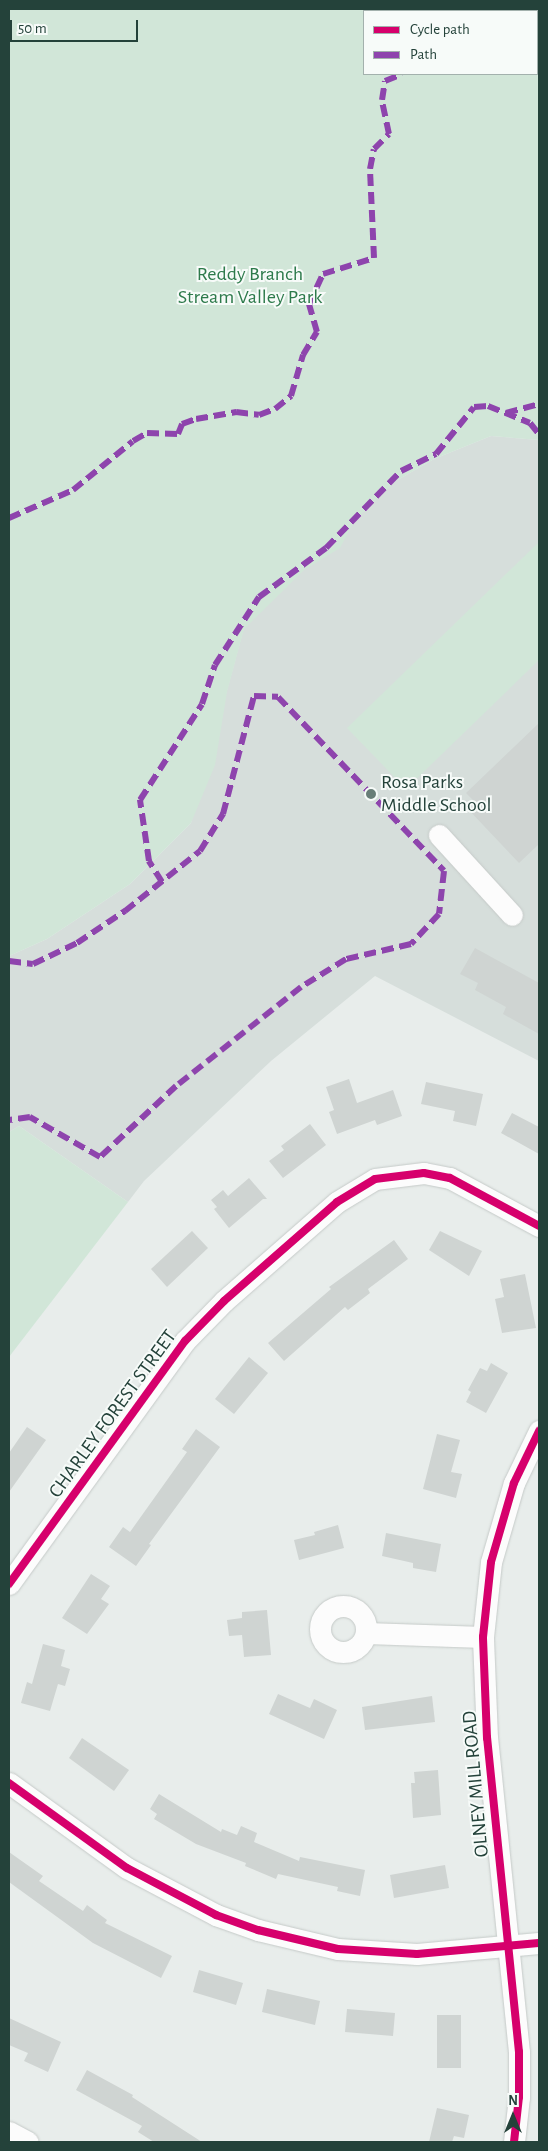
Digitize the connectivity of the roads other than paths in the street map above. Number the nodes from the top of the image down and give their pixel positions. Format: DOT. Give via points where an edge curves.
graph roads {
  1 [pos="438,835"];
  2 [pos="512,914"];
  3 [pos="539,1226"];
  4 [pos="539,1431"];
  5 [pos="9,1584"];
  6 [pos="366,1633"];
  7 [pos="483,1637"];
  8 [pos="9,1783"];
  9 [pos="539,1943"];
  10 [pos="508,1946"];
  11 [pos="9,2132"];
  12 [pos="28,2142"];
  13 [pos="514,2142"];
  1 -- 2 [label="street"];
  3 -- 5 [label="street, CHARLEY FOREST STREET" via="450,1178 424,1173 375,1179 336,1202 224,1301 186,1341"];
  4 -- 7 [label="street, OLNEY MILL ROAD" via="514,1483 491,1562"];
  6 -- 7 [label="street"];
  7 -- 10 [label="street, OLNEY MILL ROAD" via="487,1738"];
  8 -- 10 [label="street" via="127,1868 216,1915 258,1930 338,1949 407,1953"];
  9 -- 10 [label="street"];
  10 -- 13 [label="street, OLNEY MILL ROAD" via="519,2052"];
  11 -- 12 [label="street"];
}
